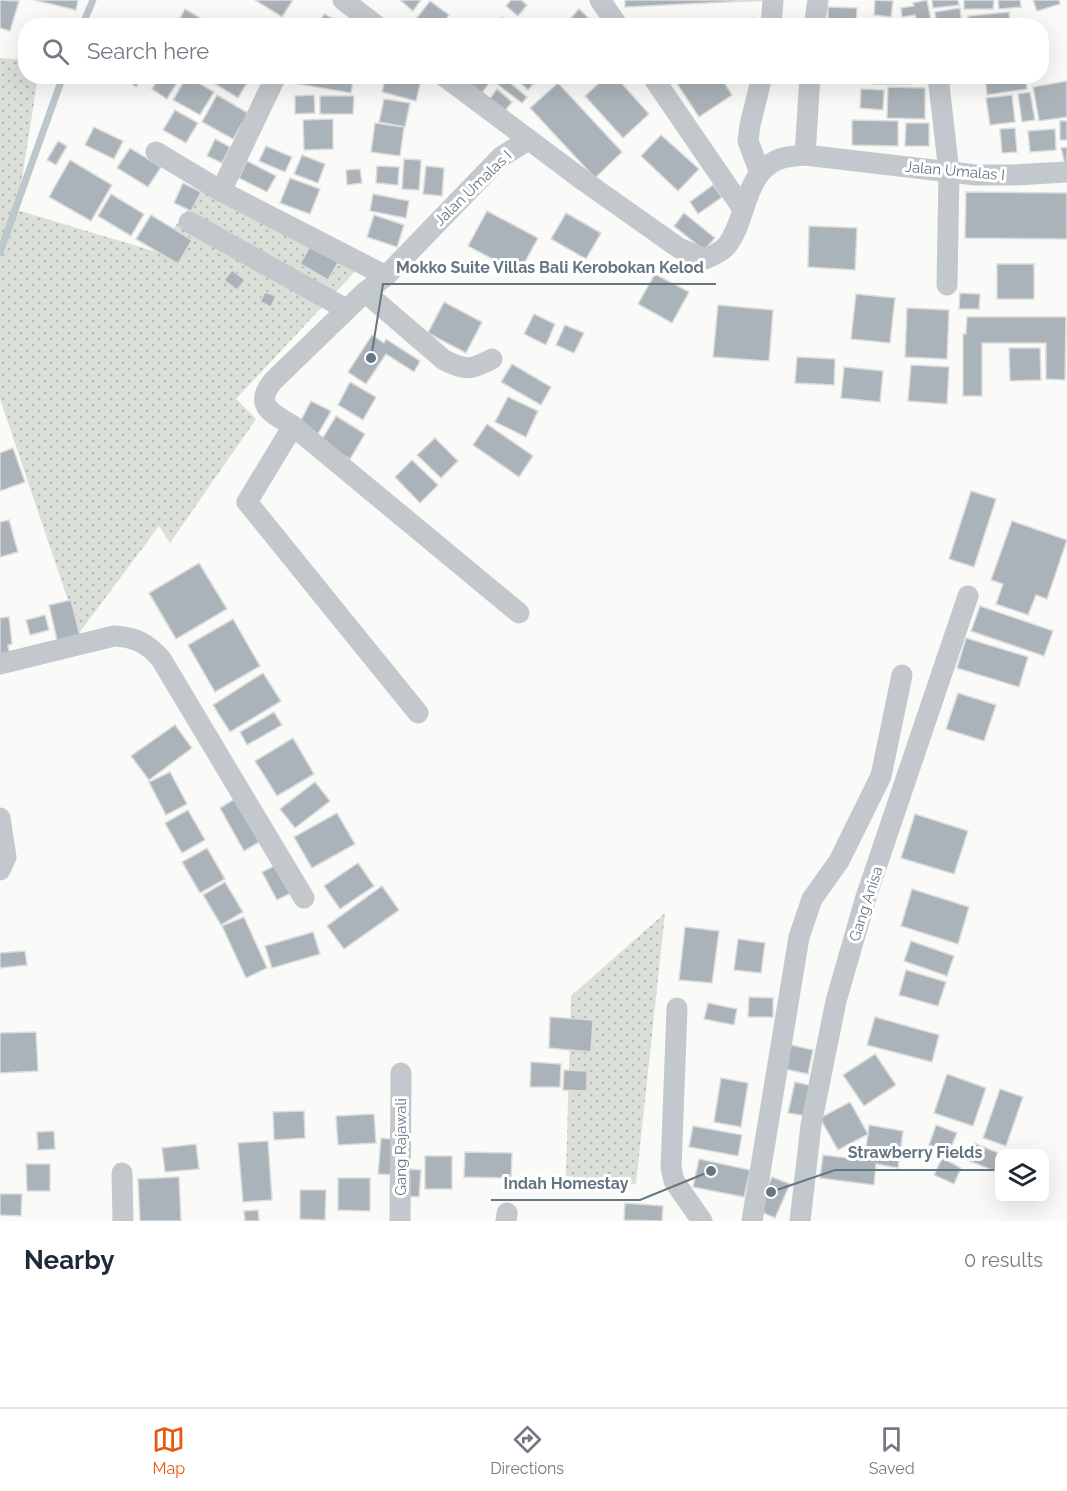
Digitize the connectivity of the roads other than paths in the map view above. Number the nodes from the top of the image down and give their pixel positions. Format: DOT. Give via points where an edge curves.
graph roads {
  1 [pos="343,0"];
  2 [pos="600,0"];
  3 [pos="773,0"];
  4 [pos="818,0"];
  5 [pos="367,18"];
  6 [pos="612,18"];
  7 [pos="772,18"];
  8 [pos="815,18"];
  9 [pos="272,84"];
  10 [pos="454,84"];
  11 [pos="657,84"];
  12 [pos="760,84"];
  13 [pos="809,84"];
  14 [pos="939,84"];
  15 [pos="528,140"];
  16 [pos="156,152"];
  17 [pos="805,155"];
  18 [pos="949,172"];
  19 [pos="1067,172"];
  20 [pos="760,173"];
  21 [pos="221,190"];
  22 [pos="743,209"];
  23 [pos="189,222"];
  24 [pos="386,276"];
  25 [pos="947,285"];
  26 [pos="364,292"];
  27 [pos="346,309"];
  28 [pos="492,359"];
  29 [pos="293,426"];
  30 [pos="968,596"];
  31 [pos="519,613"];
  32 [pos="0,664"];
  33 [pos="902,675"];
  34 [pos="418,713"];
  35 [pos="0,818"];
  36 [pos="0,870"];
  37 [pos="304,898"];
  38 [pos="677,1008"];
  39 [pos="401,1073"];
  40 [pos="122,1173"];
  41 [pos="123,1221"];
  42 [pos="400,1221"];
  43 [pos="702,1221"];
  44 [pos="752,1221"];
  45 [pos="800,1221"];
  1 -- 5 [label="street"];
  2 -- 6 [label="street"];
  3 -- 7 [label="street"];
  4 -- 8 [label="street"];
  9 -- 21 [label="street"];
  10 -- 15 [label="street"];
  11 -- 22 [label="street"];
  12 -- 20 [label="street" via="748,141"];
  13 -- 17 [label="street"];
  14 -- 18 [label="street"];
  15 -- 22 [label="street" via="679,248 705,259 730,242"];
  15 -- 24 [label="street, Jalan Umalas I" via="501,157"];
  16 -- 21 [label="street"];
  17 -- 18 [label="street, Jalan Umalas I"];
  17 -- 20 [label="street, Jalan Umalas I" via="776,160"];
  18 -- 19 [label="street, Jalan Umalas I"];
  18 -- 25 [label="street"];
  20 -- 22 [label="street"];
  21 -- 24 [label="street"];
  23 -- 27 [label="street"];
  24 -- 26 [label="street, Jalan Umalas I"];
  26 -- 27 [label="street, Jalan Umalas I"];
  26 -- 28 [label="street" via="444,360 459,368 474,369"];
  27 -- 29 [label="street, Jalan Umalas I" via="266,390 265,407"];
  29 -- 31 [label="street, Jalan Umalas I"];
  29 -- 34 [label="street" via="247,502"];
  30 -- 45 [label="street, Gang Anisa" via="866,897 836,1001 811,1125"];
  32 -- 37 [label="street" via="114,636 129,636 152,648"];
  33 -- 44 [label="street" via="880,776 839,861 812,899 799,937"];
  35 -- 36 [label="street" via="6,857"];
  38 -- 43 [label="street" via="671,1168 674,1181"];
  39 -- 42 [label="street, Gang Rajawali"];
  40 -- 41 [label="street"];
}
